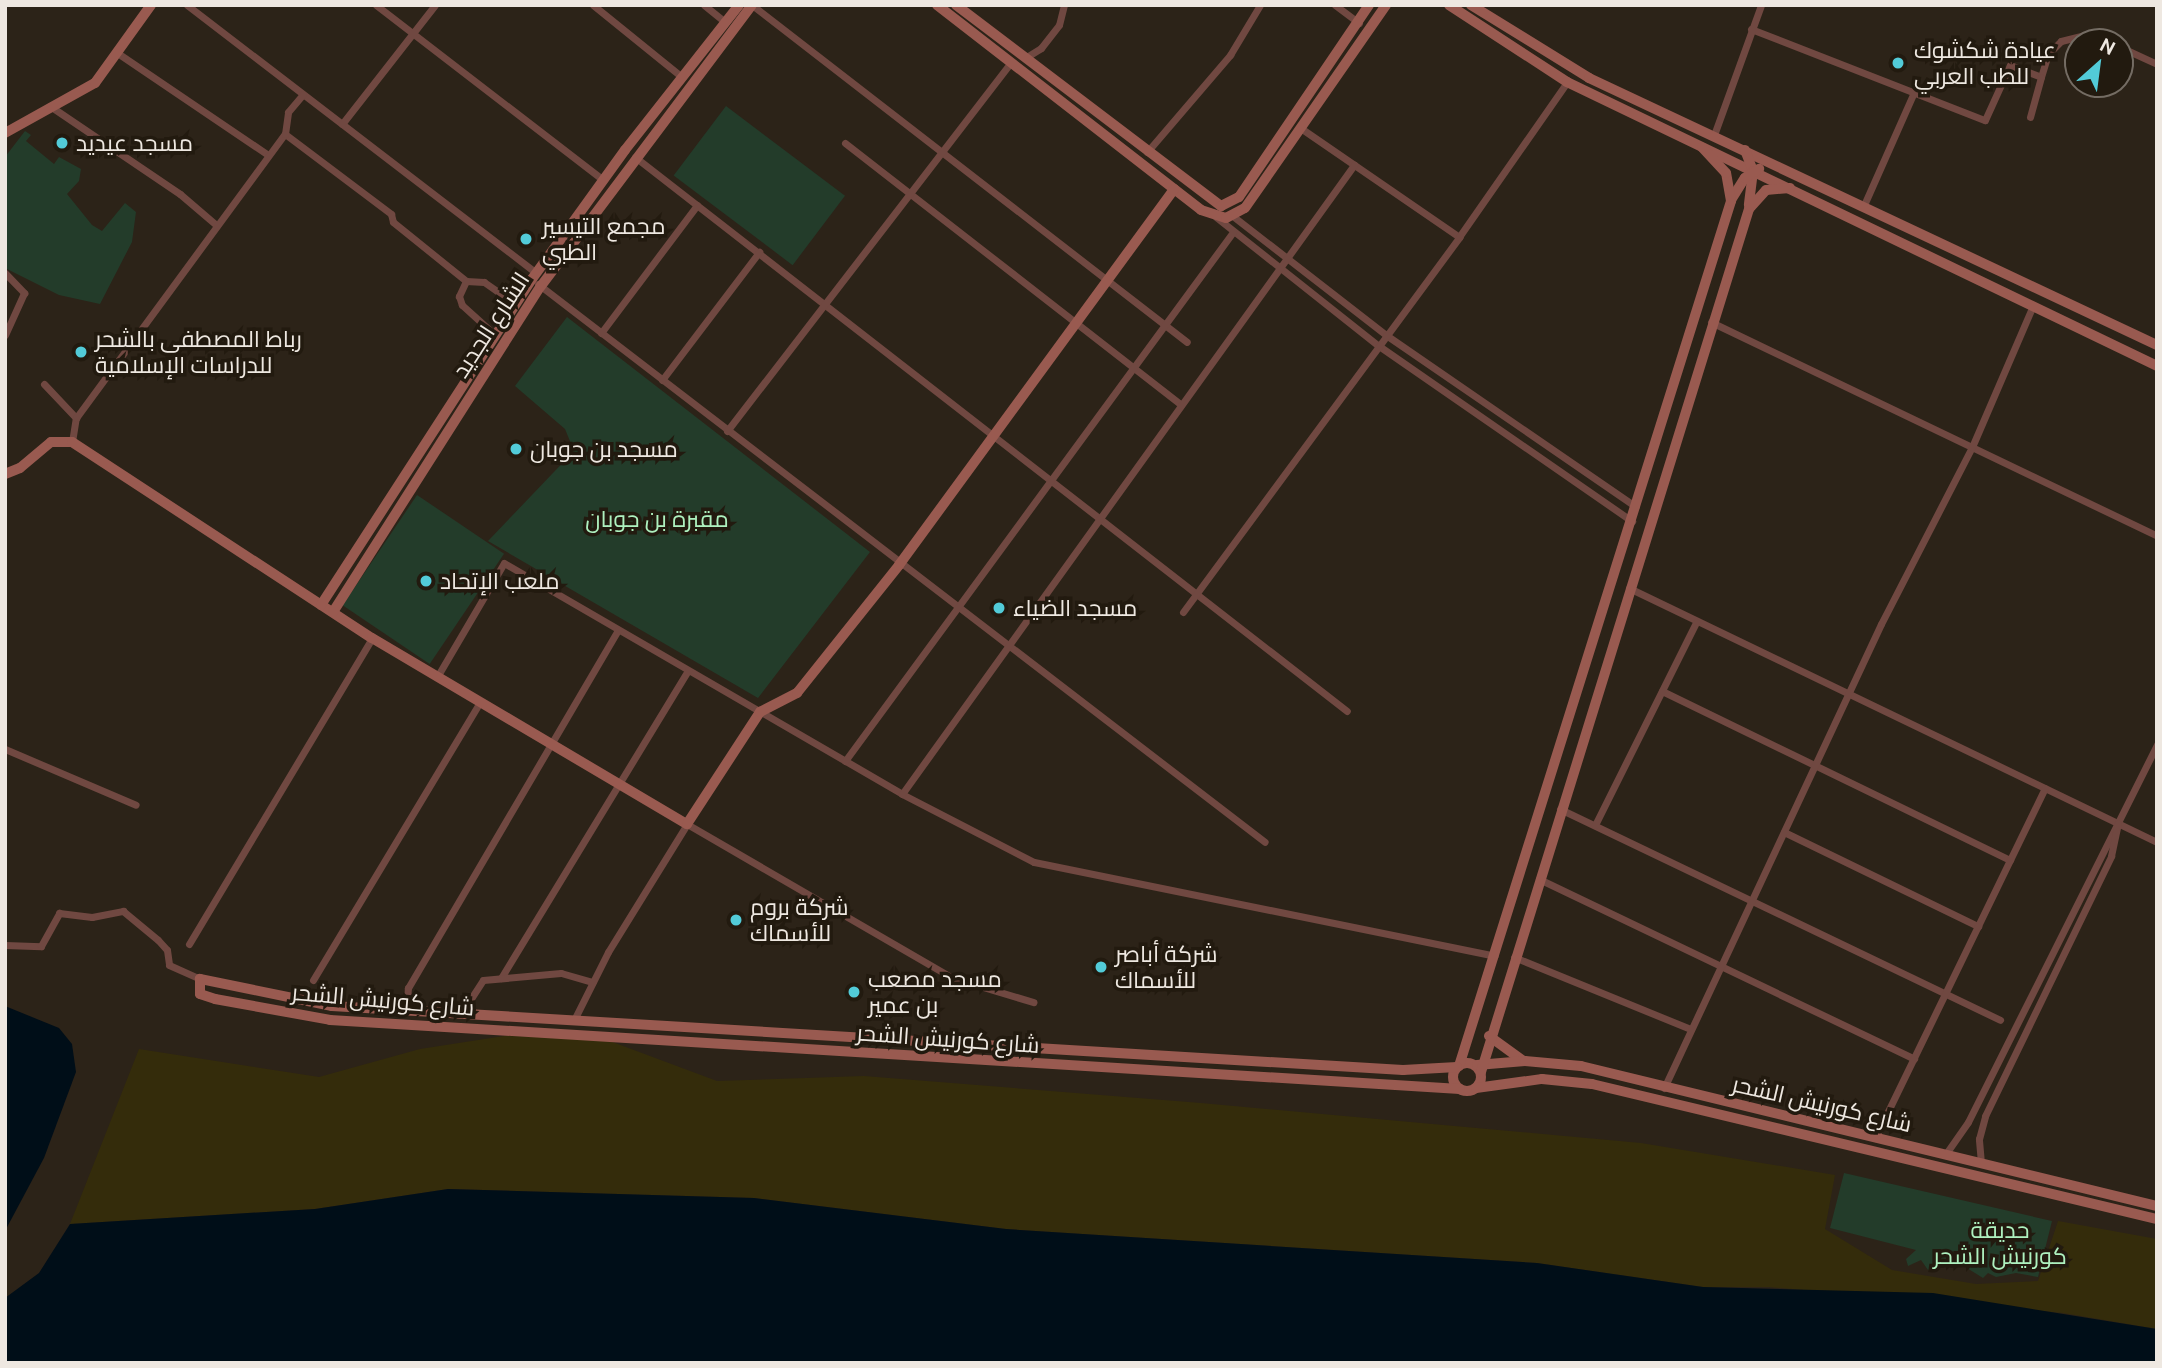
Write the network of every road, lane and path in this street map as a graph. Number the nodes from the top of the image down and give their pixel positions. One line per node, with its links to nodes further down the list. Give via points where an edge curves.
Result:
1 (151, 5): 24 (street)
2 (187, 5): 33 (street)
3 (376, 5): 22 (street)
4 (435, 5): 22 (street)
5 (593, 5): 30 (street)
6 (704, 5): 19 (street)
7 (739, 5): 19 (street, الشارع الجديد)
8 (752, 5): 44 (street); 47 (street, الشارع الجديد)
9 (937, 5): 27 (street)
10 (956, 5): 26 (street)
11 (1063, 5): 26 (street, via 1059,25 1041,48)
12 (1260, 5): 45 (street, via 1230,55)
13 (1335, 5): 20 (street)
14 (1369, 5): 20 (street)
15 (1386, 5): 37 (street)
16 (1471, 5): 40 (street, via 1567,66)
17 (1761, 5): 21 (street)
18 (1451, 6): 31 (street)
19 (725, 22): 30 (street, الشارع الجديد)
20 (1359, 23): 45 (street, via 1231,204 1211,201)
21 (1751, 29): 32 (street); 40 (street)
22 (415, 31): 36 (street); 51 (street)
23 (2064, 40): 29 (street, via 2048,54)
24 (116, 52): 34 (street, via 82,93); 46 (street)
25 (2134, 53): 28 (street)
26 (1024, 58): 45 (street)
27 (1010, 63): 44 (street); 53 (street)
28 (2157, 64)
29 (2041, 77): 32 (street, via 2010,65 1985,120); 35 (street)
30 (682, 78): 51 (street, الشارع الجديد)
31 (1567, 82): 42 (street); 63 (street)
32 (1914, 92): 57 (street)
33 (303, 94): 36 (street); 39 (street, via 288,112)
34 (50, 106): 38 (street); 61 (street, via 180,194)
35 (2030, 117)
36 (342, 124): 70 (street)
37 (1302, 129): 49 (street); 60 (street)
38 (5, 133)
39 (285, 134): 46 (street); 72 (street, via 391,214 393,222)
40 (1714, 135): 43 (street)
41 (845, 143): 54 (street)
42 (1702, 147): 50 (street); 55 (street, via 1726,173)
43 (1745, 150): 48 (street); 50 (street)
44 (942, 151): 54 (street); 71 (street)
45 (1146, 152)
46 (268, 155): 61 (street)
47 (635, 156): 56 (street); 70 (street, الشارع الجديد)
48 (1775, 164): 50 (street); 57 (street)
49 (1354, 165): 63 (street); 66 (street)
50 (1753, 171): 52 (street); 55 (street); 58 (street)
51 (603, 180): 70 (street, الشارع الجديد)
52 (1790, 188): 58 (street, via 1766,190); 67 (street)
53 (1174, 189): 59 (street); 71 (street)
54 (909, 193): 73 (street); 77 (street)
55 (1731, 201): 86 (street)
56 (697, 205): 65 (street); 79 (street)
57 (1864, 205): 64 (street)
58 (1749, 208): 76 (street)
59 (1215, 216): 60 (street); 62 (street)
60 (1234, 217): 66 (street)
61 (215, 224): 93 (street)
62 (1233, 232): 68 (street); 78 (street)
63 (1459, 237): 82 (street)
64 (1942, 243): 67 (street); 84 (street)
65 (759, 252): 73 (street); 90 (street)
66 (1286, 259): 68 (street); 82 (street)
67 (1934, 260): 75 (street)
68 (1278, 270): 85 (street); 92 (street)
69 (5, 273): 81 (street, via 24,293)
70 (536, 279): 74 (street, الشارع الجديد); 79 (street); 109 (street, الشارع الجديد)
71 (1108, 280): 77 (street); 78 (street)
72 (466, 281): 74 (street, via 478,279); 80 (street, via 459,296 462,305)
73 (825, 303): 94 (street); 95 (street)
74 (514, 304): 80 (street, الشارع الجديد)
75 (2032, 308): 88 (street); 97 (street)
76 (1711, 322): 87 (street); 97 (street)
77 (1076, 323): 89 (street); 95 (street)
78 (1164, 324): 83 (street); 89 (street)
79 (601, 333): 90 (street)
80 (494, 334): 107 (street, الشارع الجديد)
81 (5, 335)
82 (1387, 335): 85 (street); 100 (street)
83 (1187, 342)
84 (2157, 345)
85 (1379, 346): 102 (street); 106 (street)
86 (1685, 349): 87 (street); 100 (street)
87 (1701, 354): 105 (street)
88 (2157, 366)
89 (1132, 367): 92 (street); 99 (street)
90 (662, 380): 94 (street)
91 (44, 384): 93 (street)
92 (1181, 405): 101 (street)
93 (76, 418): 96 (street)
94 (727, 430): 104 (street)
95 (995, 434): 99 (street); 104 (street)
96 (72, 442): 98 (street, via 51,442 20,468); 107 (street)
97 (1972, 447): 103 (street); 118 (street)
98 (5, 474)
99 (1051, 478): 101 (street); 108 (street)
100 (1636, 508): 102 (street)
101 (1101, 517): 106 (street); 114 (street)
102 (1632, 521): 144 (street)
103 (2157, 536)
104 (899, 565): 108 (street); 121 (street, via 797,693)
105 (1628, 588): 111 (street); 131 (street)
106 (1197, 592): 110 (street); 120 (street)
107 (321, 605): 109 (street)
108 (956, 608): 114 (street); 125 (street)
109 (333, 612): 113 (street)
110 (1182, 612)
111 (1696, 622): 117 (street); 118 (street)
112 (618, 629): 115 (street); 116 (street, via 504,564); 122 (street)
113 (372, 638): 116 (street); 142 (street)
114 (1007, 647): 129 (street); 136 (street)
115 (688, 670): 121 (street); 127 (street)
116 (437, 677): 119 (street)
117 (1662, 691): 126 (street); 134 (street)
118 (1849, 695): 126 (street); 128 (street)
119 (480, 702): 122 (street); 149 (street)
120 (1347, 711)
121 (760, 712): 125 (street); 132 (street)
122 (551, 744): 127 (street); 153 (street, via 408,988)
123 (2157, 744): 133 (street)
124 (5, 749): 130 (street)
125 (845, 761): 129 (street)
126 (1815, 766): 135 (street); 138 (street)
127 (619, 784): 132 (street); 147 (street)
128 (2045, 788): 133 (street); 138 (street)
129 (901, 794): 144 (street, via 1034,862)
130 (136, 805)
131 (1560, 809): 134 (street); 139 (street)
132 (687, 824): 150 (street); 152 (street, via 953,978)
133 (2118, 824): 137 (street); 172 (street, via 2104,844 1968,1122); 173 (street, via 2114,850 1982,1124)
134 (1595, 825): 140 (street)
135 (1784, 832): 140 (street); 141 (street)
136 (1265, 842)
137 (2157, 842)
138 (2010, 860): 141 (street)
139 (1539, 878): 145 (street); 146 (street)
140 (1752, 900): 146 (street); 151 (street)
141 (1978, 926): 151 (street)
142 (188, 944)
143 (5, 945): 148 (street, via 41,946 59,913 92,917 123,911 159,940 167,950 169,965)
144 (1496, 956): 164 (street)
145 (1514, 957): 157 (street); 159 (street)
146 (1720, 965): 157 (street); 162 (street)
147 (501, 978): 150 (street, via 561,973); 154 (street, via 483,980)
148 (200, 979): 153 (street, شارع كورنيش الشحر, via 332,1006); 160 (street, شارع كورنيش الشحر, via 200,993 215,999 330,1020)
149 (313, 980)
150 (593, 982): 155 (street)
151 (1945, 995): 156 (street); 162 (street)
152 (1033, 1002)
153 (407, 1011): 154 (street, شارع كورنيش الشحر)
154 (461, 1014): 155 (street, شارع كورنيش الشحر)
155 (574, 1020): 158 (street, شارع كورنيش الشحر)
156 (2000, 1020)
157 (1690, 1029): 168 (street)
158 (742, 1031): 160 (street); 161 (street, شارع كورنيش الشحر)
159 (1489, 1036): 163 (street); 165 (street)
160 (741, 1048): 166 (street, شارع كورنيش الشحر)
161 (1114, 1053): 164 (street, شارع كورنيش الشحر, via 1403,1070); 166 (street)
162 (1914, 1059): 171 (street)
163 (1525, 1062): 165 (street, شارع كورنيش الشحر); 168 (street, شارع كورنيش الشحر, via 1568,1064)
164 (1458, 1067): 165 (street, شارع كورنيش الشحر); 169 (street, via 1453,1079)
165 (1479, 1067): 167 (street)
166 (1115, 1070): 169 (street, شارع كورنيش الشحر)
167 (1476, 1088): 169 (street, شارع كورنيش الشحر); 170 (street, شارع كورنيش الشحر, via 1524,1080 1575,1081)
168 (1664, 1088): 170 (street, شارع كورنيش الشحر)
169 (1460, 1089)
170 (1769, 1121): 171 (street, شارع كورنيش الشحر); 176 (street, شارع كورنيش الشحر)
171 (1875, 1138): 172 (street, شارع كورنيش الشحر)
172 (1945, 1155): 173 (street, شارع كورنيش الشحر)
173 (1981, 1163): 174 (street, شارع كورنيش الشحر)
174 (2132, 1200): 175 (street, شارع كورنيش الشحر); 176 (street)
175 (2157, 1206)
176 (2129, 1213): 177 (street, شارع كورنيش الشحر)
177 (2157, 1219)

